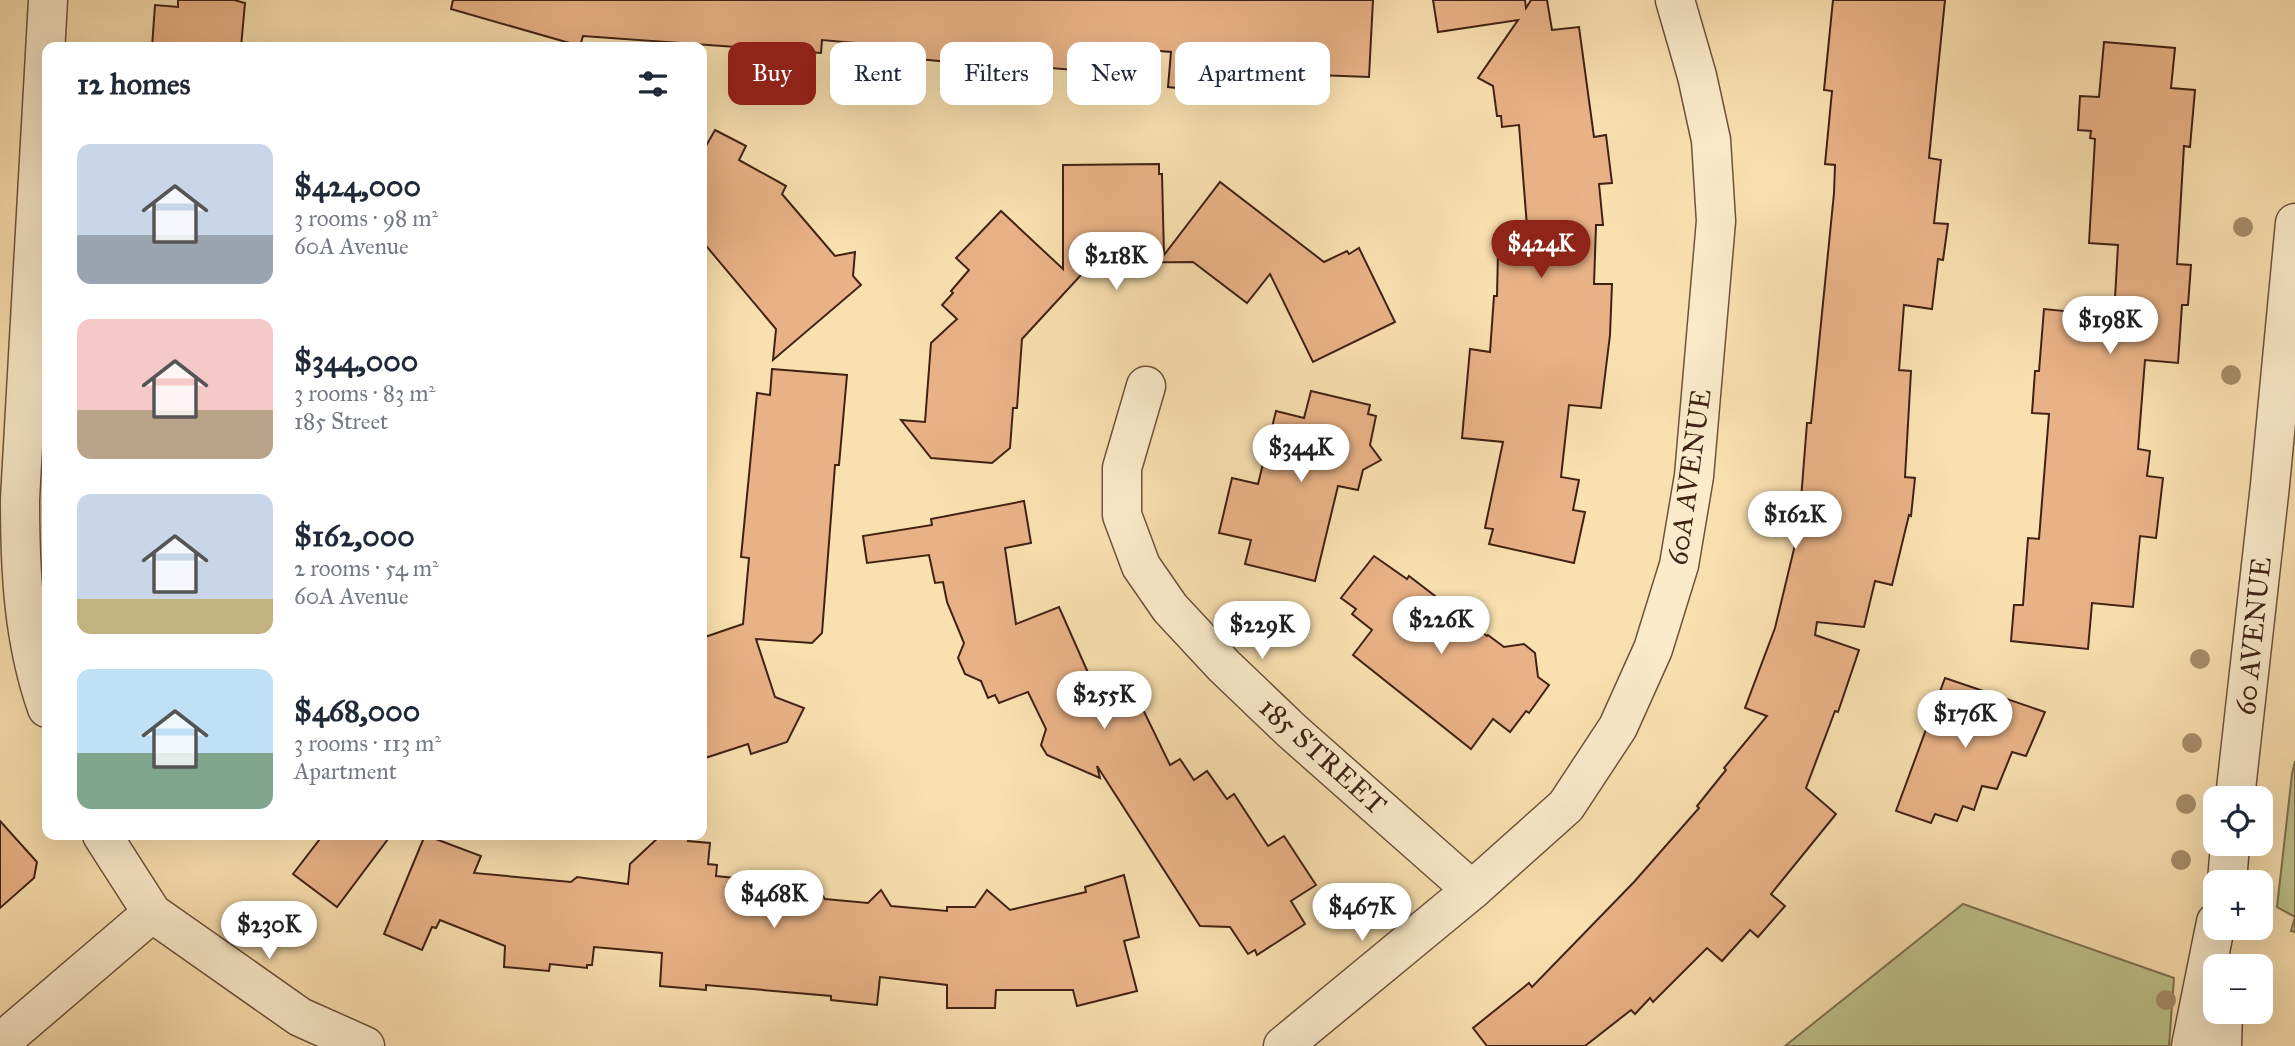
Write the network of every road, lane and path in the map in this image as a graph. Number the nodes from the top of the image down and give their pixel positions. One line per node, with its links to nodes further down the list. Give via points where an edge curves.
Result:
1 (48, 0): 3 (street)
2 (1675, 0): 11 (street, 60A AVENUE, via 1711,140 1716,220 1694,476 1679,565 1653,649 1618,727 1566,806)
3 (47, 42)
4 (42, 198): 6 (street)
5 (2295, 223): 9 (street, 60 AVENUE)
6 (38, 330): 8 (street, via 20,499 20,568 26,628)
7 (1146, 386): 11 (street, 185 STREET, via 1122,468 1122,515 1141,566 1170,608 1224,666)
8 (42, 689)
9 (2236, 786)
10 (106, 840): 12 (street)
11 (1472, 890): 17 (street, 60A AVENUE)
12 (152, 913): 15 (street); 16 (street, via 300,1017)
13 (2212, 940): 18 (street)
14 (2223, 1024): 19 (street)
15 (0, 1043)
16 (365, 1046)
17 (1283, 1046)
18 (2191, 1046)
19 (2222, 1046)

